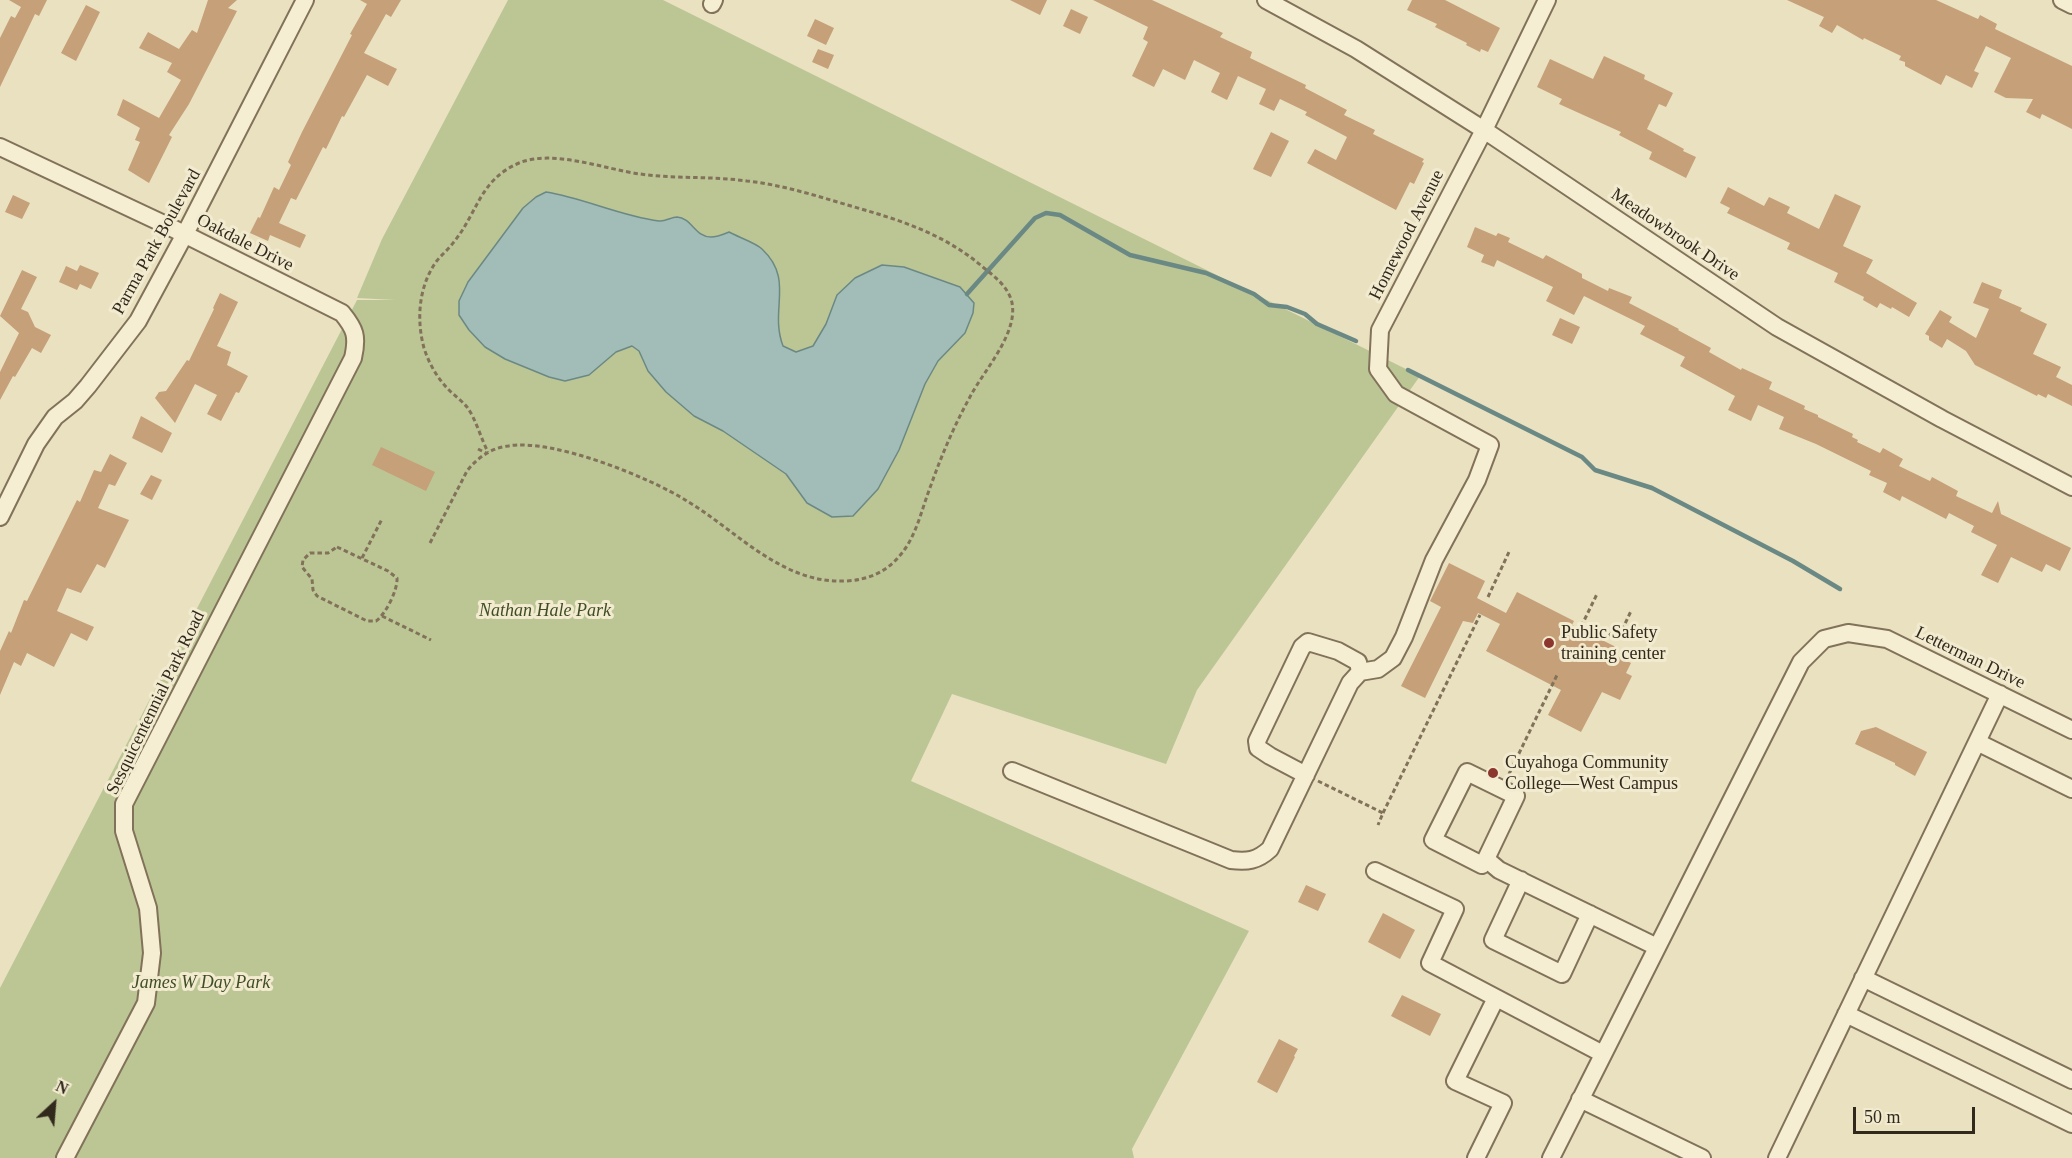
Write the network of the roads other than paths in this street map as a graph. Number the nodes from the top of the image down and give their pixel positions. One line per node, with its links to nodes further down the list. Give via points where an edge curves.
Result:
1 (305, 0): 8 (street, Parma Park Boulevard)
2 (1266, 0): 6 (street, Meadowbrook Drive, via 1356,49)
3 (1547, 0): 6 (street, Homewood Avenue)
4 (2062, 0): 5 (street)
5 (2072, 5)
6 (1484, 130): 10 (street, Meadowbrook Drive, via 1777,327); 12 (street, Homewood Avenue, via 1380,330 1378,369 1396,394 1490,445 1477,480 1434,560 1393,658 1378,669)
7 (0, 147): 8 (street, Oakdale Drive)
8 (185, 234): 9 (street, Oakdale Drive, via 342,313 356,334); 11 (street, Parma Park Boulevard, via 138,321 88,386 55,417 36,444)
9 (356, 345): 31 (street, Sesquicentennial Park Road, via 353,358 124,804 124,831 148,908 152,953 146,1003)
10 (2072, 487)
11 (0, 517)
12 (1360, 672): 17 (street, via 1350,683); 17 (street, via 1358,662 1338,651 1308,642 1302,647 1257,741 1258,748)
13 (2000, 694): 14 (street, Letterman Drive); 15 (street); 23 (street, Letterman Drive, via 1887,639 1848,633 1824,639 1798,668)
14 (2072, 730)
15 (1977, 742): 18 (street); 24 (street)
16 (1012, 771): 17 (street, via 1231,860 1247,862 1270,849)
17 (1306, 775)
18 (2072, 789)
19 (1486, 859): 19 (street, via 1516,796 1467,772 1433,840 1482,865); 21 (street)
20 (1375, 871): 25 (street, via 1455,909 1430,963)
21 (1521, 880): 22 (street); 22 (street, via 1493,940 1562,974)
22 (1590, 914): 23 (street)
23 (1657, 947): 27 (street)
24 (1863, 978): 26 (street); 28 (street)
25 (1496, 998): 27 (street); 32 (street, via 1455,1081 1503,1103)
26 (1846, 1014): 30 (street); 35 (street)
27 (1603, 1053): 29 (street)
28 (2072, 1080)
29 (1580, 1099): 33 (street); 34 (street)
30 (2072, 1124)
31 (65, 1158)
32 (1476, 1158)
33 (1551, 1158)
34 (1702, 1158)
35 (1777, 1158)

